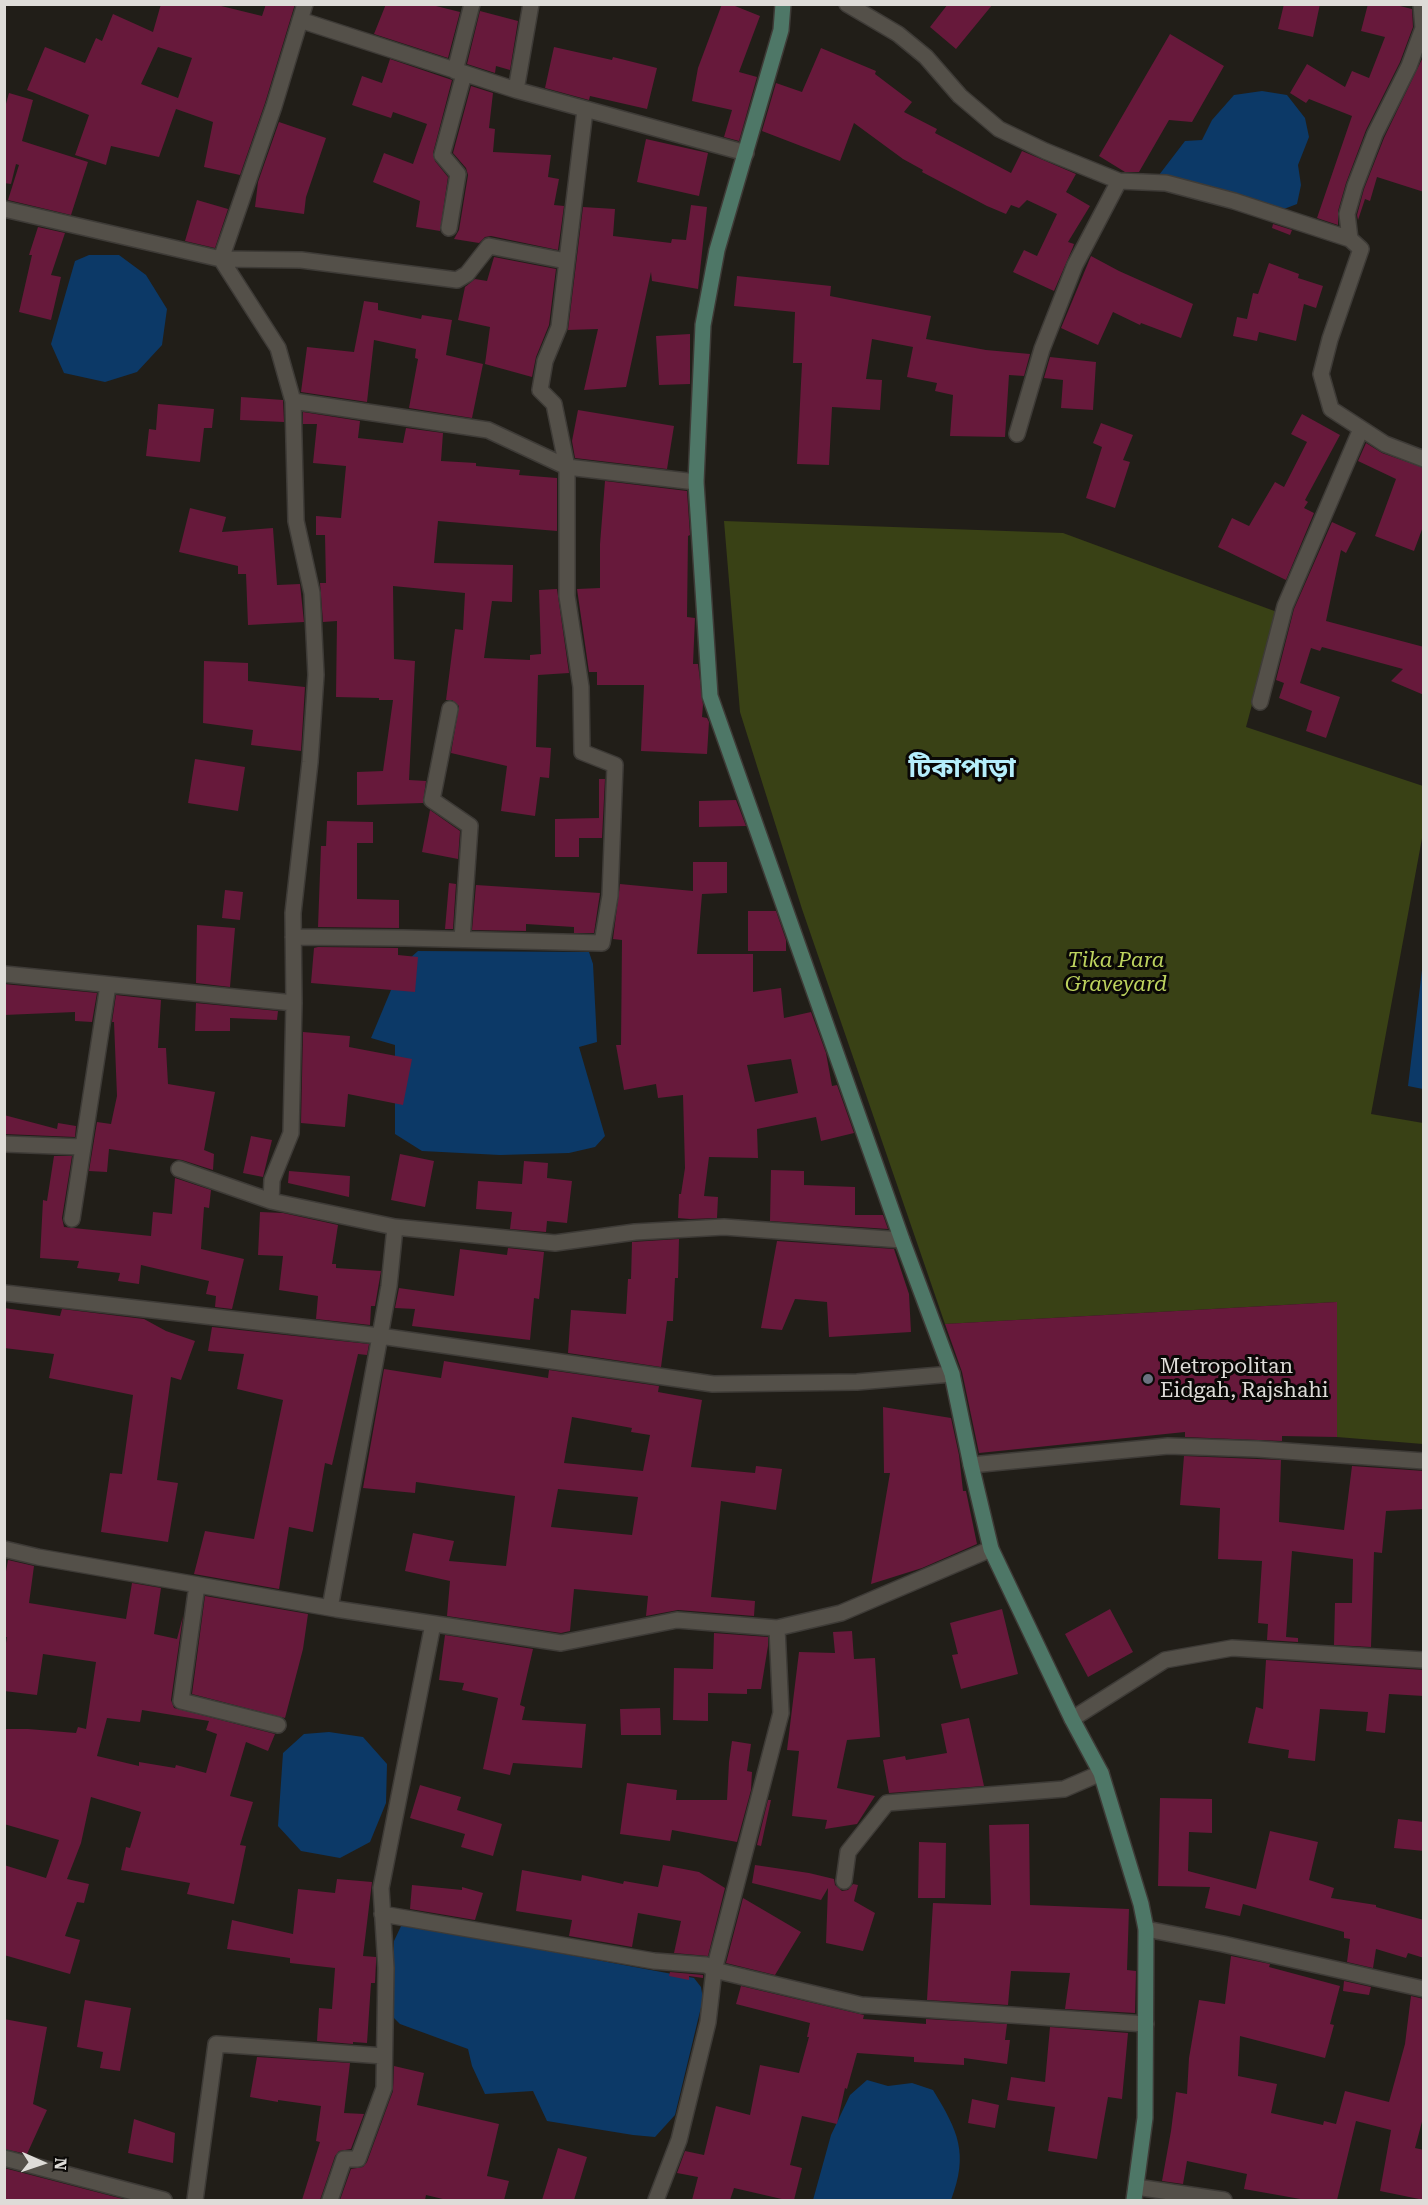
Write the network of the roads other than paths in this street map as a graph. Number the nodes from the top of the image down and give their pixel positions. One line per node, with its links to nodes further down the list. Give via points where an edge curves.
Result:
1 (305, 4): 7 (street)
2 (472, 4): 8 (street)
3 (531, 4): 9 (street)
4 (783, 4): 11 (main road, via 781,30)
5 (846, 4): 12 (street, via 898,34 999,129)
6 (1421, 4): 15 (street, via 1423,28 1354,186 1347,214)
7 (300, 20): 8 (street); 16 (street)
8 (460, 72): 9 (street); 14 (street, via 442,155 458,174)
9 (516, 90): 10 (street)
10 (585, 110): 11 (street); 17 (street)
11 (746, 153): 23 (main road, via 717,250 703,325)
12 (1119, 180): 15 (street, via 1166,183); 20 (street, via 1075,265 1042,349)
13 (4, 209): 16 (street)
14 (449, 228)
15 (1350, 238): 19 (street, via 1361,249 1321,374 1331,409)
16 (221, 259): 17 (street, via 301,260 458,280 489,246); 18 (street, via 278,348)
17 (566, 261): 22 (street, via 559,327 545,361 540,390 554,404)
18 (293, 401): 22 (street, via 488,429); 26 (street, via 296,521 312,593 316,675)
19 (1361, 429): 21 (street, via 1385,444); 24 (street, via 1285,606)
20 (1017, 434)
21 (1424, 459)
22 (567, 466): 23 (street); 27 (street, via 567,596 581,687 582,752 615,765 610,896 602,943)
23 (696, 482): 37 (main road, via 710,696)
24 (1260, 702)
25 (450, 709): 27 (street, via 432,800 470,826)
26 (292, 938): 27 (street); 30 (street)
27 (462, 939)
28 (4, 974): 29 (street)
29 (108, 985): 30 (street); 32 (street)
30 (294, 1003): 34 (street, via 291,1133 272,1180)
31 (4, 1144): 32 (street)
32 (82, 1147): 35 (street)
33 (179, 1169): 34 (street)
34 (271, 1201): 36 (street)
35 (72, 1219)
36 (395, 1227): 37 (street, via 555,1243 635,1232 724,1227); 39 (street)
37 (902, 1240): 40 (main road)
38 (4, 1293): 39 (street)
39 (380, 1336): 40 (street, via 713,1384 857,1382); 46 (street)
40 (952, 1374): 42 (main road)
41 (1424, 1461): 42 (street, via 1167,1446)
42 (970, 1465): 44 (main road)
43 (4, 1549): 45 (street)
44 (991, 1549): 48 (street, via 841,1613); 50 (main road)
45 (197, 1585): 46 (street); 51 (street, via 181,1701)
46 (330, 1608): 47 (street)
47 (433, 1624): 48 (street, via 561,1643 677,1620); 54 (street, via 381,1888)
48 (777, 1628): 56 (street, via 781,1713)
49 (1424, 1660): 50 (street, via 1232,1648 1165,1660)
50 (1072, 1719): 52 (main road)
51 (278, 1725)
52 (1101, 1773): 53 (street, via 1064,1789 887,1803 848,1852); 55 (main road)
53 (844, 1881)
54 (382, 1914): 56 (street, via 654,1961 706,1965); 59 (street, via 386,1968)
55 (1146, 1929): 57 (street); 58 (main road)
56 (714, 1970): 58 (street, via 861,2005); 65 (street, via 708,2022 679,2140)
57 (1424, 1989)
58 (1146, 2024): 61 (main road, via 1145,2118)
59 (384, 2056): 63 (street, via 216,2044); 64 (street, via 384,2088 358,2159 344,2159)
60 (4, 2158): 62 (street)
61 (1135, 2194): 66 (street)
62 (164, 2200)
63 (195, 2200)
64 (330, 2200)
65 (656, 2200)
66 (1224, 2200)

